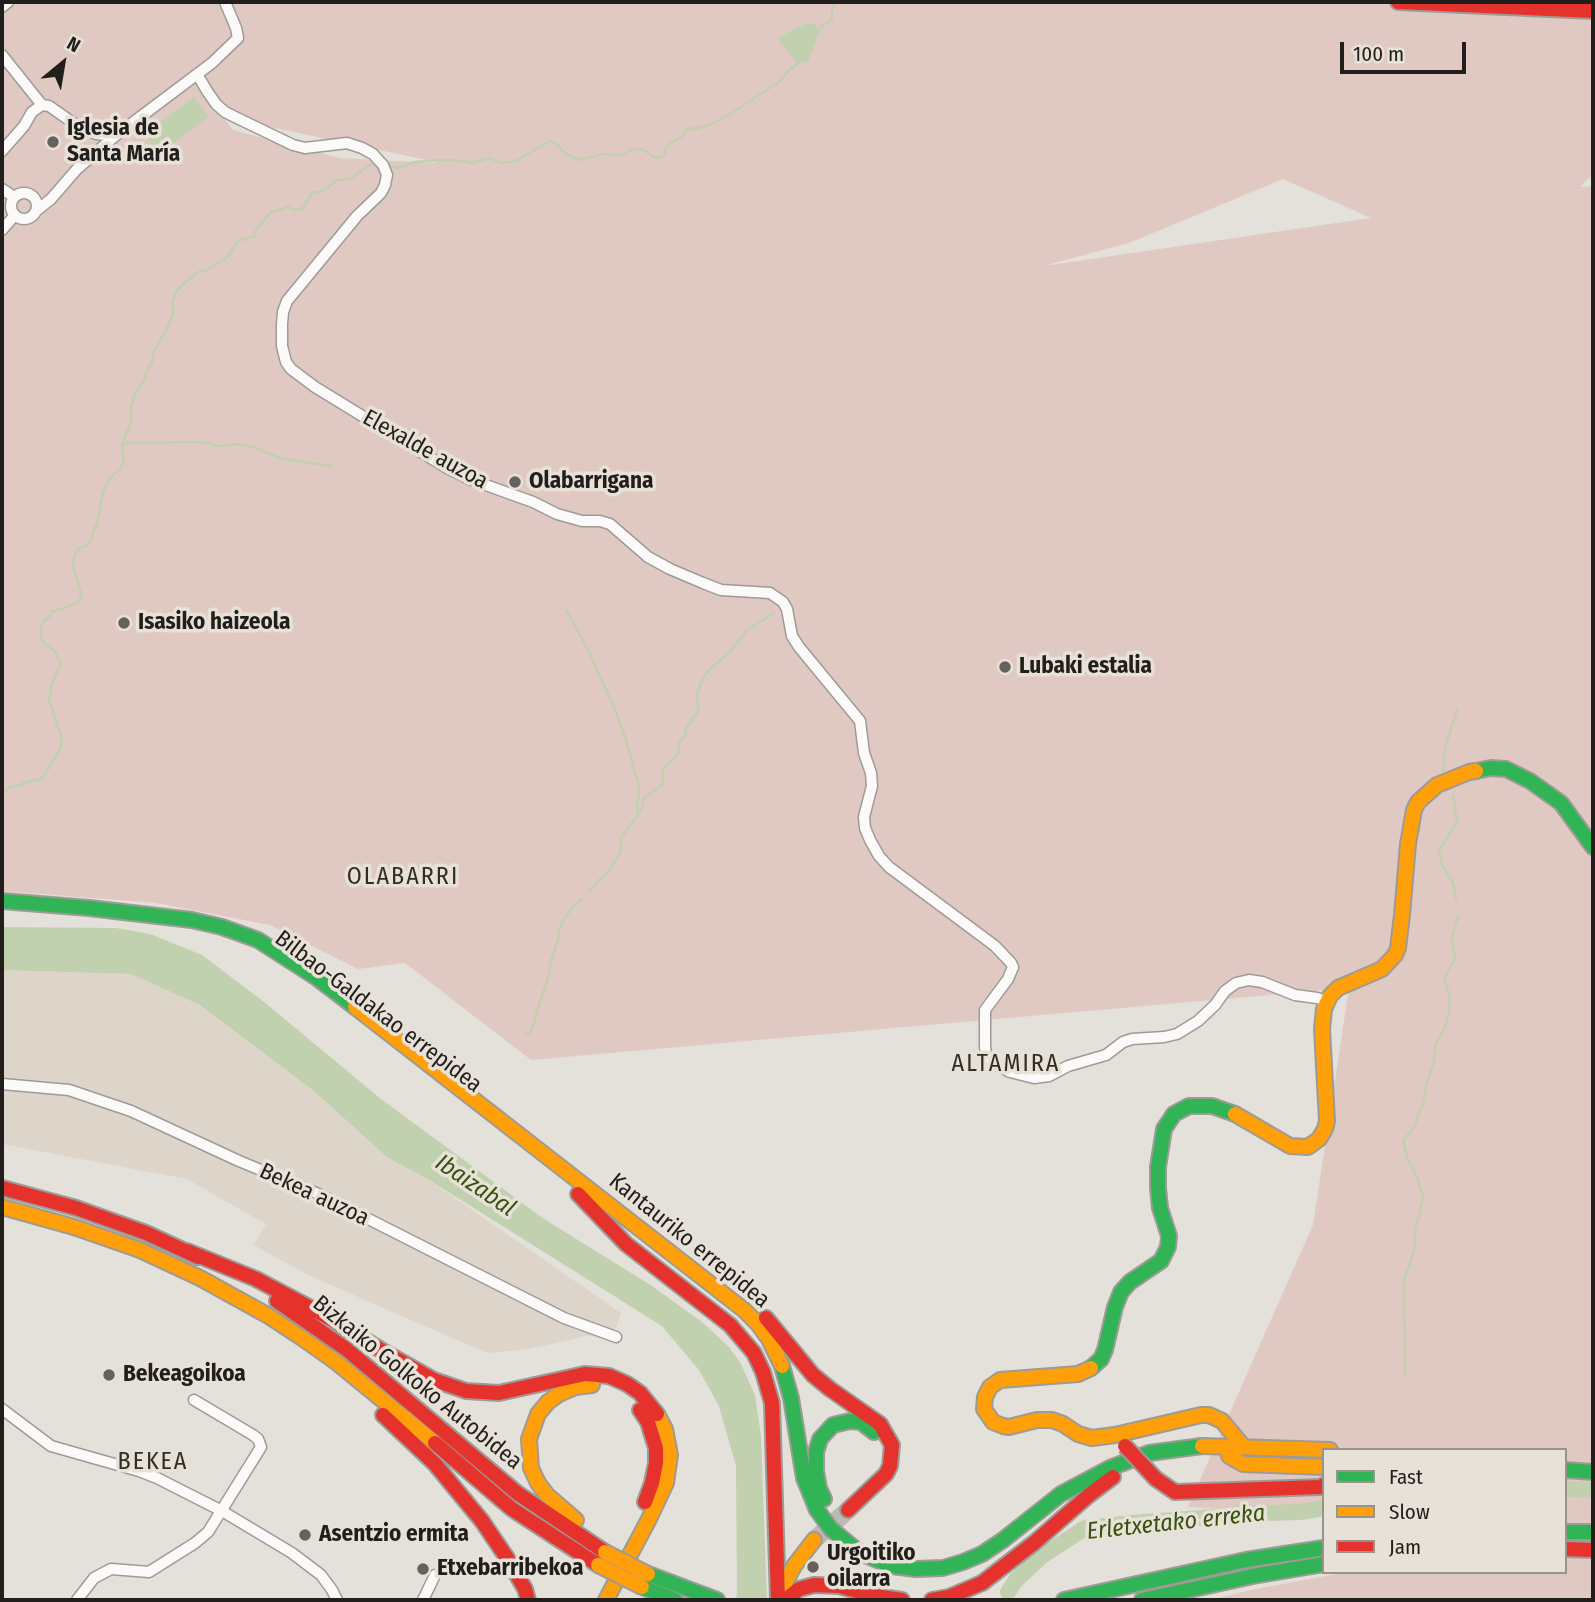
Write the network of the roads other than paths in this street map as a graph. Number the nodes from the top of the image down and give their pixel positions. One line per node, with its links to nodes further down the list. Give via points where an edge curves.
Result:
1 (8, 2): 4 (street)
2 (225, 2): 7 (street, via 238,38)
3 (1398, 2): 5 (main road)
4 (2, 7)
5 (1593, 11)
6 (2, 55): 8 (street)
7 (197, 74): 9 (street); 18 (street, Elexalde auzoa, via 216,104 233,117 305,148 347,143 362,148 373,154 387,175 381,193 288,301 283,312 282,346 291,369 469,479 557,514 610,524 648,557 703,583 721,590 770,593 783,602 799,648 860,721 872,786 865,828 879,856 995,946 1013,967 985,1010 990,1061 1006,1071 1034,1078 1049,1076 1106,1055 1123,1042 1177,1034 1198,1021 1225,991 1249,980)
8 (42, 104): 9 (street, via 79,127); 10 (street)
9 (114, 136): 13 (street)
10 (2, 151)
11 (2, 189): 12 (street)
12 (10, 206): 13 (street, via 18,218 27,219); 13 (street, via 21,192 29,193 37,202); 14 (street)
13 (36, 211)
14 (2, 230)
15 (1593, 847): 18 (main road, via 1562,805 1511,771 1476,771 1437,785 1414,810 1395,955 1382,969 1338,988)
16 (2, 901): 24 (main road, Kantauriko errepidea, via 192,920 270,946)
17 (2, 912): 20 (main road, Bilbao-Galdakao errepidea, via 205,933 250,947 319,992)
18 (1327, 1002): 31 (main road, via 1322,1029 1327,1121 1320,1139 1308,1147 1290,1146 1234,1113 1207,1105 1189,1106 1174,1114 1164,1129 1158,1167 1160,1208 1170,1236 1168,1250 1161,1261 1121,1292 1101,1359 1077,1374 1000,1380 985,1397 984,1409 1000,1426 1052,1420 1086,1437)
19 (2, 1084): 27 (street, Bekea auzoa, via 69,1090 131,1111 321,1195 564,1318)
20 (543, 1167): 22 (main road, Kantauriko errepidea)
21 (2, 1188): 25 (main road, Bizkaiko Golkoko Autobidea, via 75,1208)
22 (578, 1194): 41 (main road, Kantauriko errepidea, via 736,1317 760,1343 783,1400 794,1483 807,1515 821,1536 874,1572 917,1581 964,1574); 53 (main road, via 626,1244 730,1325 754,1353 772,1403)
23 (2, 1207): 26 (main road, Bizkaiko Golkoko Autobidea, via 140,1250)
24 (663, 1246): 42 (main road, via 742,1296 813,1375 880,1424 892,1445 892,1456); 54 (main road, Kantauriko errepidea, via 744,1310 769,1339 791,1398 804,1478 831,1529 860,1553)
25 (187, 1251): 51 (main road, Bizkaiko Golkoko Autobidea, via 276,1300 346,1349 517,1493); 63 (main road, via 256,1279 434,1380 466,1391 499,1393 585,1374 609,1376 640,1393 664,1429 670,1455 666,1483)
26 (267, 1315): 51 (main road, Bizkaiko Golkoko Autobidea, via 346,1371 512,1509); 61 (main road, via 287,1339 367,1400 435,1464 488,1530)
27 (616, 1337)
28 (194, 1400): 45 (street, via 253,1435 261,1447)
29 (2, 1409): 45 (street, via 51,1446 139,1471)
30 (1226, 1426): 31 (main road, via 1217,1417 1201,1415); 32 (main road); 34 (main road)
31 (1120, 1440): 43 (main road, bridge, via 1156,1479 1175,1492)
32 (1243, 1446): 33 (main road, Kantauriko errepidea); 34 (main road, Kantauriko errepidea)
33 (1322, 1450)
34 (1223, 1451): 35 (main road, Kantauriko errepidea); 38 (main road, via 1244,1464); 41 (main road, Kantauriko errepidea, via 1152,1464); 54 (main road, Kantauriko errepidea, via 1196,1446 1166,1449 1125,1461 1061,1494 982,1553 943,1568)
35 (1322, 1459)
36 (1567, 1459): 37 (main road)
37 (1593, 1461)
38 (1322, 1467)
39 (1567, 1471): 40 (main road)
40 (1593, 1472)
41 (1112, 1477): 68 (main road, via 982,1583)
42 (875, 1485): 44 (main road); 54 (main road, via 885,1463 876,1434 861,1422 850,1421 827,1430 820,1439 816,1461 819,1488 828,1507 851,1536)
43 (1322, 1486)
44 (848, 1510)
45 (222, 1511): 58 (street, via 195,1543 149,1572 111,1569 93,1578); 59 (street, via 321,1575)
46 (1567, 1532): 47 (main road)
47 (1593, 1532)
48 (1322, 1548): 69 (main road)
49 (1567, 1549): 50 (main road)
50 (1593, 1550)
51 (605, 1553): 56 (main road, Bizkaiko Golkoko Autobidea, bridge); 62 (main road, via 538,1483 528,1452 538,1414 548,1402 575,1387 608,1387 634,1402 648,1422 656,1448 652,1483 642,1512)
52 (1322, 1564): 70 (main road)
53 (777, 1568): 65 (main road); 65 (main road, via 814,1540 794,1566)
54 (908, 1569)
55 (435, 1575): 60 (street)
56 (648, 1575): 57 (main road, Bizkaiko Golkoko Autobidea); 64 (main road, Bizkaiko Golkoko Autobidea)
57 (710, 1598)
58 (77, 1600)
59 (337, 1600)
60 (423, 1600)
61 (528, 1600)
62 (596, 1600)
63 (606, 1600)
64 (675, 1600)
65 (780, 1600)
66 (788, 1600): 67 (main road, via 799,1588 814,1585)
67 (902, 1600)
68 (932, 1600)
69 (1064, 1600)
70 (1142, 1600)

